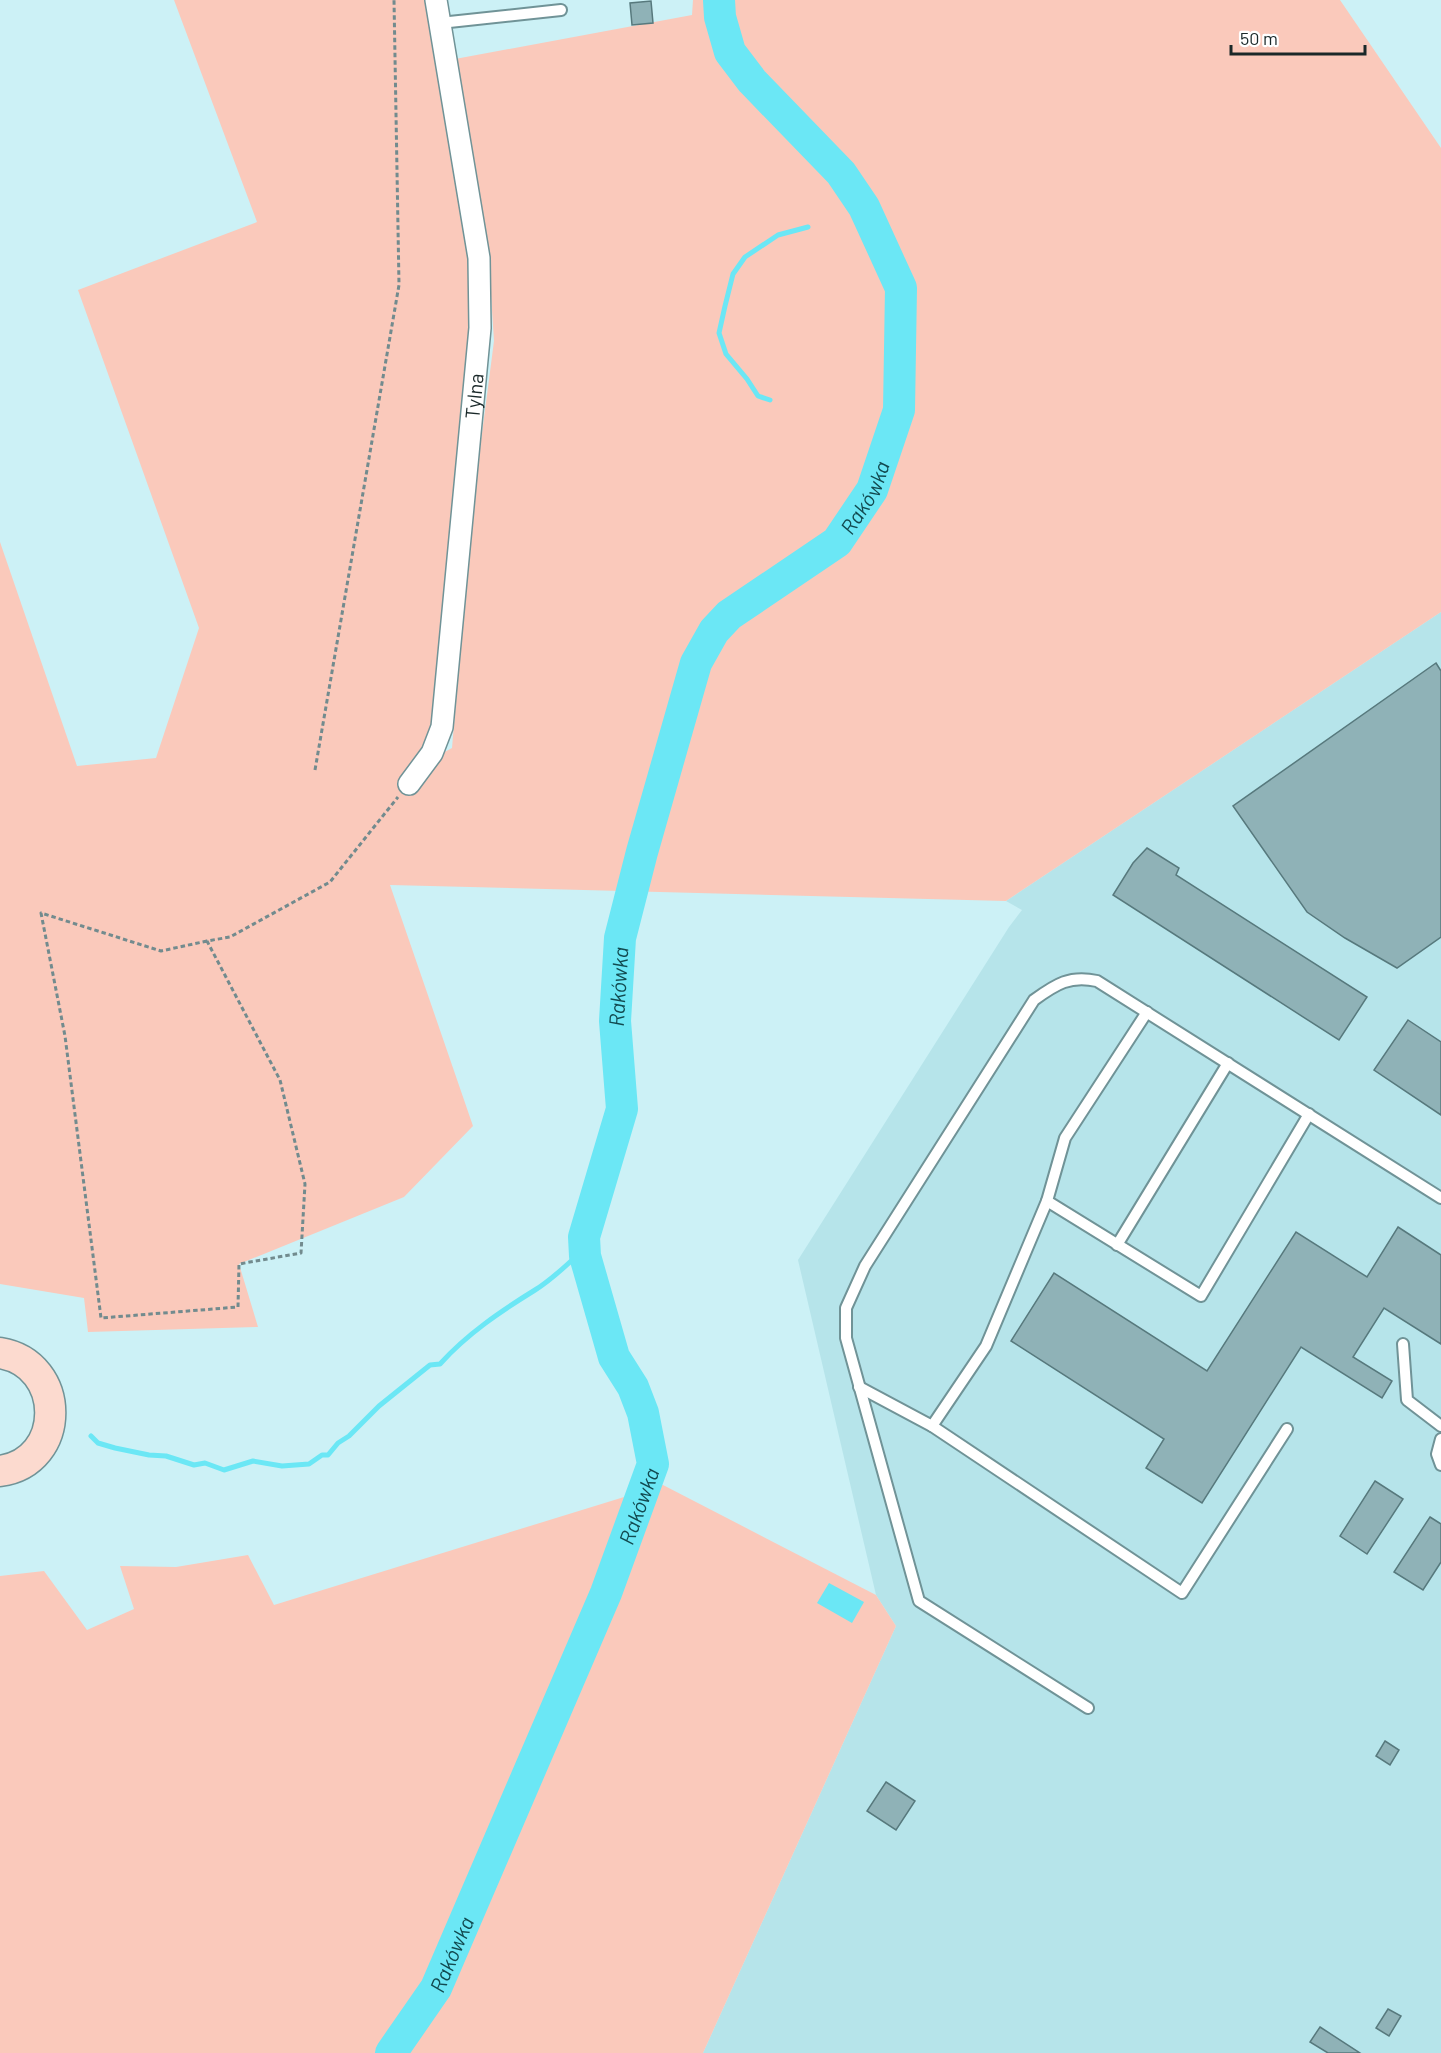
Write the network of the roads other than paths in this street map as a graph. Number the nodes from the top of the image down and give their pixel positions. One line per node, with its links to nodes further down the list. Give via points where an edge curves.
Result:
1 (436, 0): 3 (street, Tylna)
2 (561, 10): 3 (lane)
3 (440, 23): 4 (street, Tylna, via 479,258 480,328 442,727 432,753)
4 (409, 784)
5 (1147, 1012): 6 (lane); 9 (lane, via 1065,1138); 13 (lane, via 1096,981 1081,977 1056,984 1034,1000 865,1266 846,1308 846,1338)
6 (1228, 1063): 7 (lane); 10 (lane)
7 (1309, 1114): 8 (lane); 10 (lane, via 1201,1296)
8 (1441, 1198)
9 (1047, 1201): 10 (lane); 14 (lane, via 986,1346)
10 (1117, 1245)
11 (1403, 1344): 15 (lane, via 1407,1400)
12 (0, 1353): 19 (main road, via 26,1363 39,1376 48,1392 51,1413 40,1446 19,1465)
13 (859, 1387): 14 (lane); 20 (lane, via 919,1601)
14 (932, 1426): 16 (lane, via 1182,1593)
15 (1441, 1426)
16 (1287, 1429)
17 (1441, 1439): 18 (lane, via 1437,1454)
18 (1441, 1466)
19 (0, 1471)
20 (1088, 1708)

